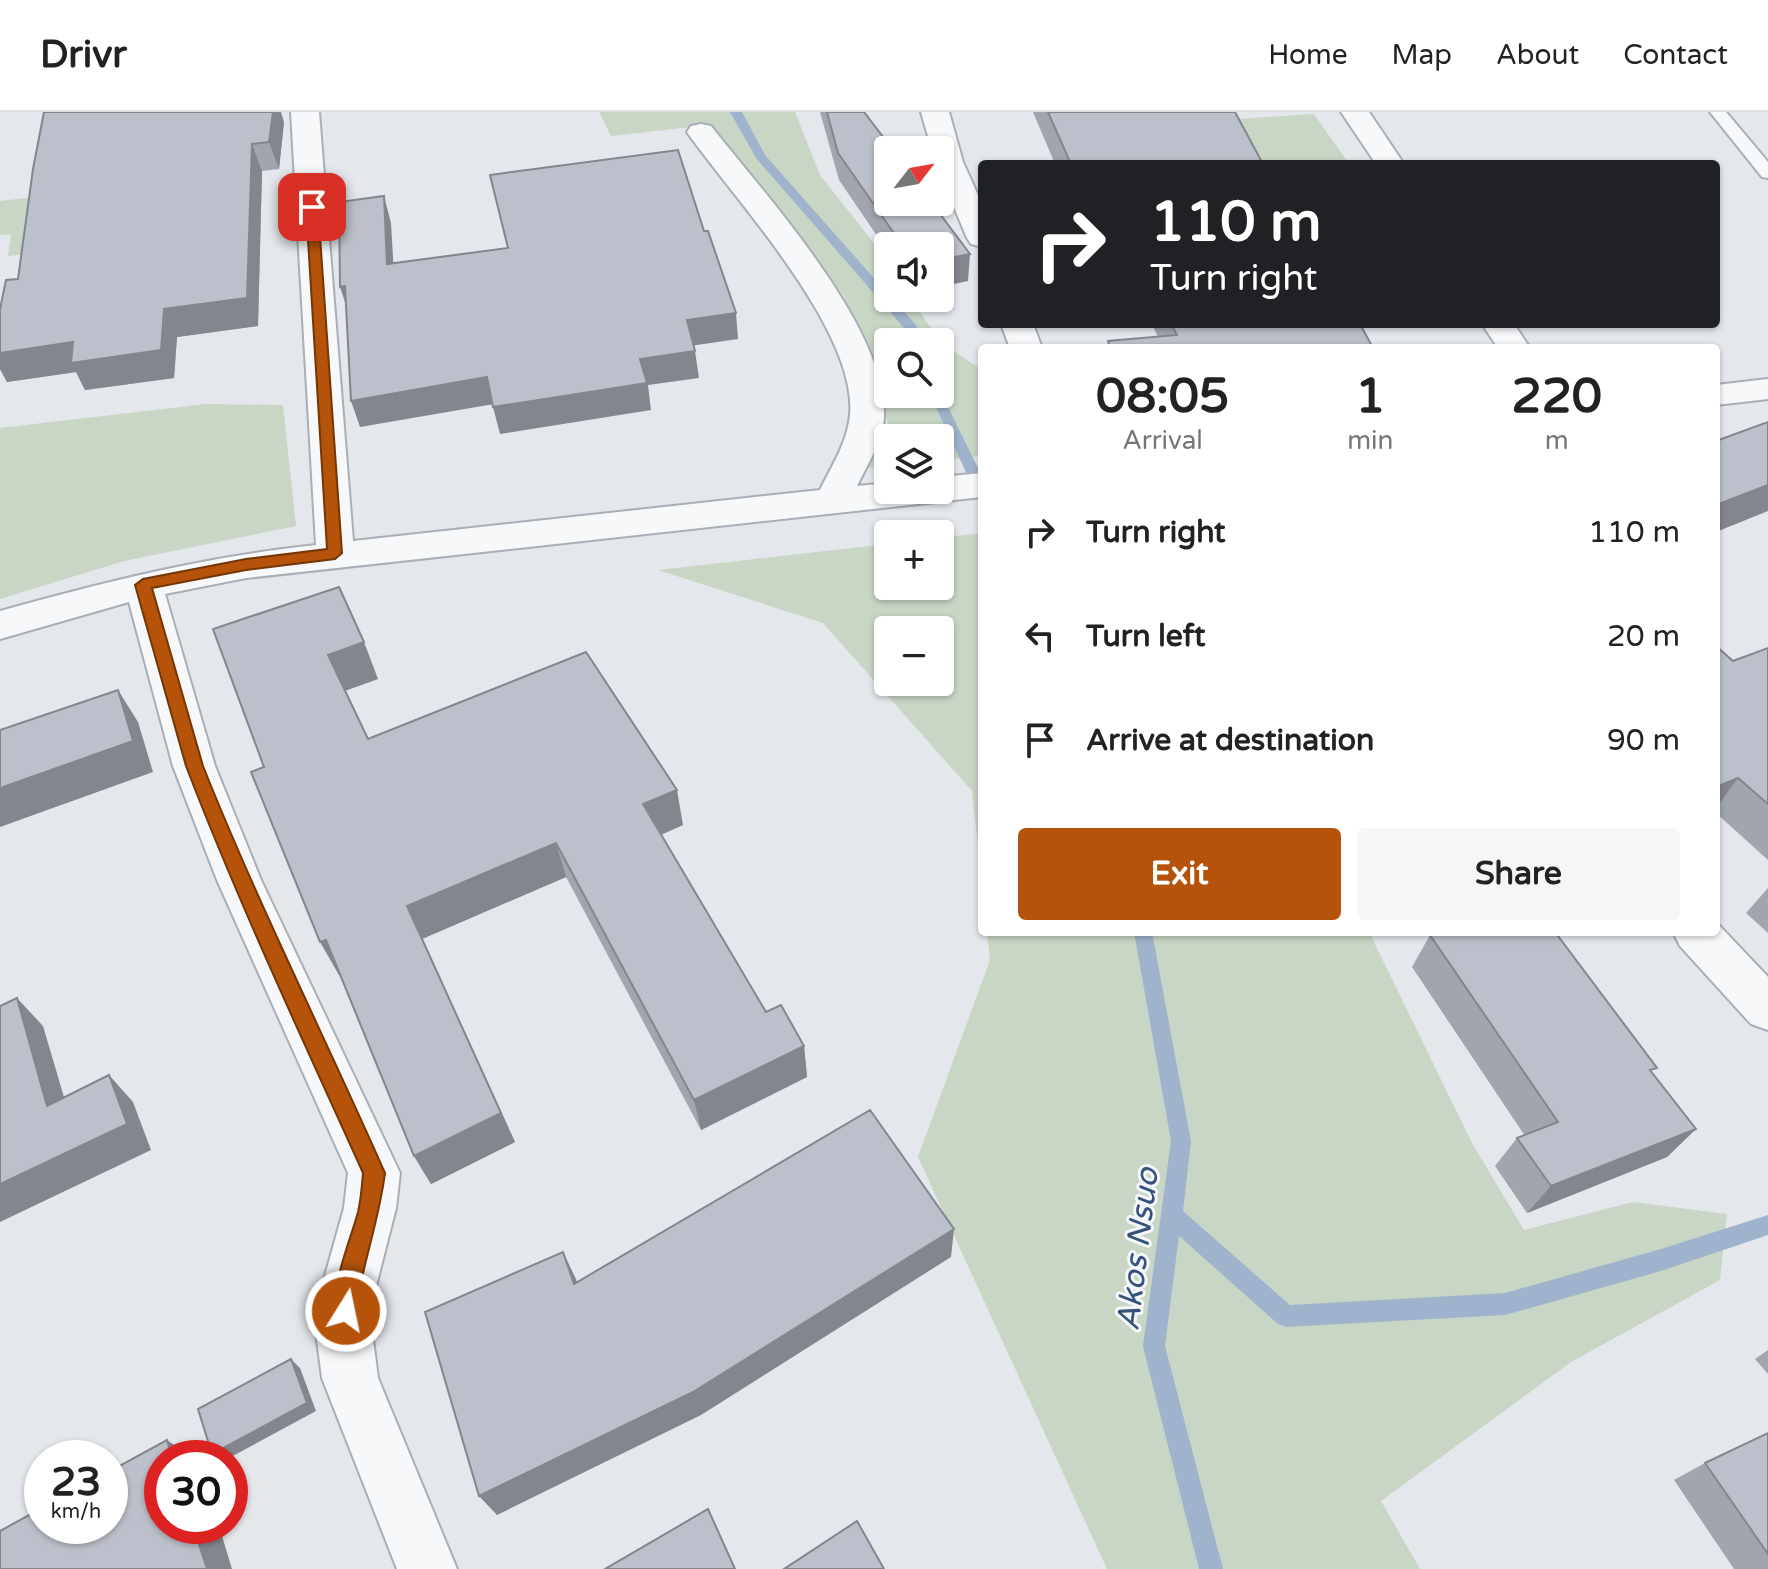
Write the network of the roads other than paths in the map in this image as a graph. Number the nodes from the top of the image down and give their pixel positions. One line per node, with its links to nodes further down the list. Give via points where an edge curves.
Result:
1 (305, 112): 15 (street)
2 (935, 112): 8 (street, via 949,162)
3 (1355, 112): 6 (street)
4 (1718, 112): 7 (lane)
5 (701, 132): 14 (street, via 827,299 863,374 867,419)
6 (1387, 160)
7 (1768, 173)
8 (978, 229)
9 (1768, 389): 10 (street)
10 (1720, 395)
11 (978, 485): 12 (street)
12 (954, 488)
13 (874, 496): 14 (street)
14 (833, 500): 15 (street)
15 (335, 553): 16 (street)
16 (143, 585): 17 (street); 20 (street, via 200,780 239,880 374,1173 348,1290 344,1332 350,1378)
17 (0, 625)
18 (1700, 936): 19 (street)
19 (1768, 1009)
20 (427, 1569)

